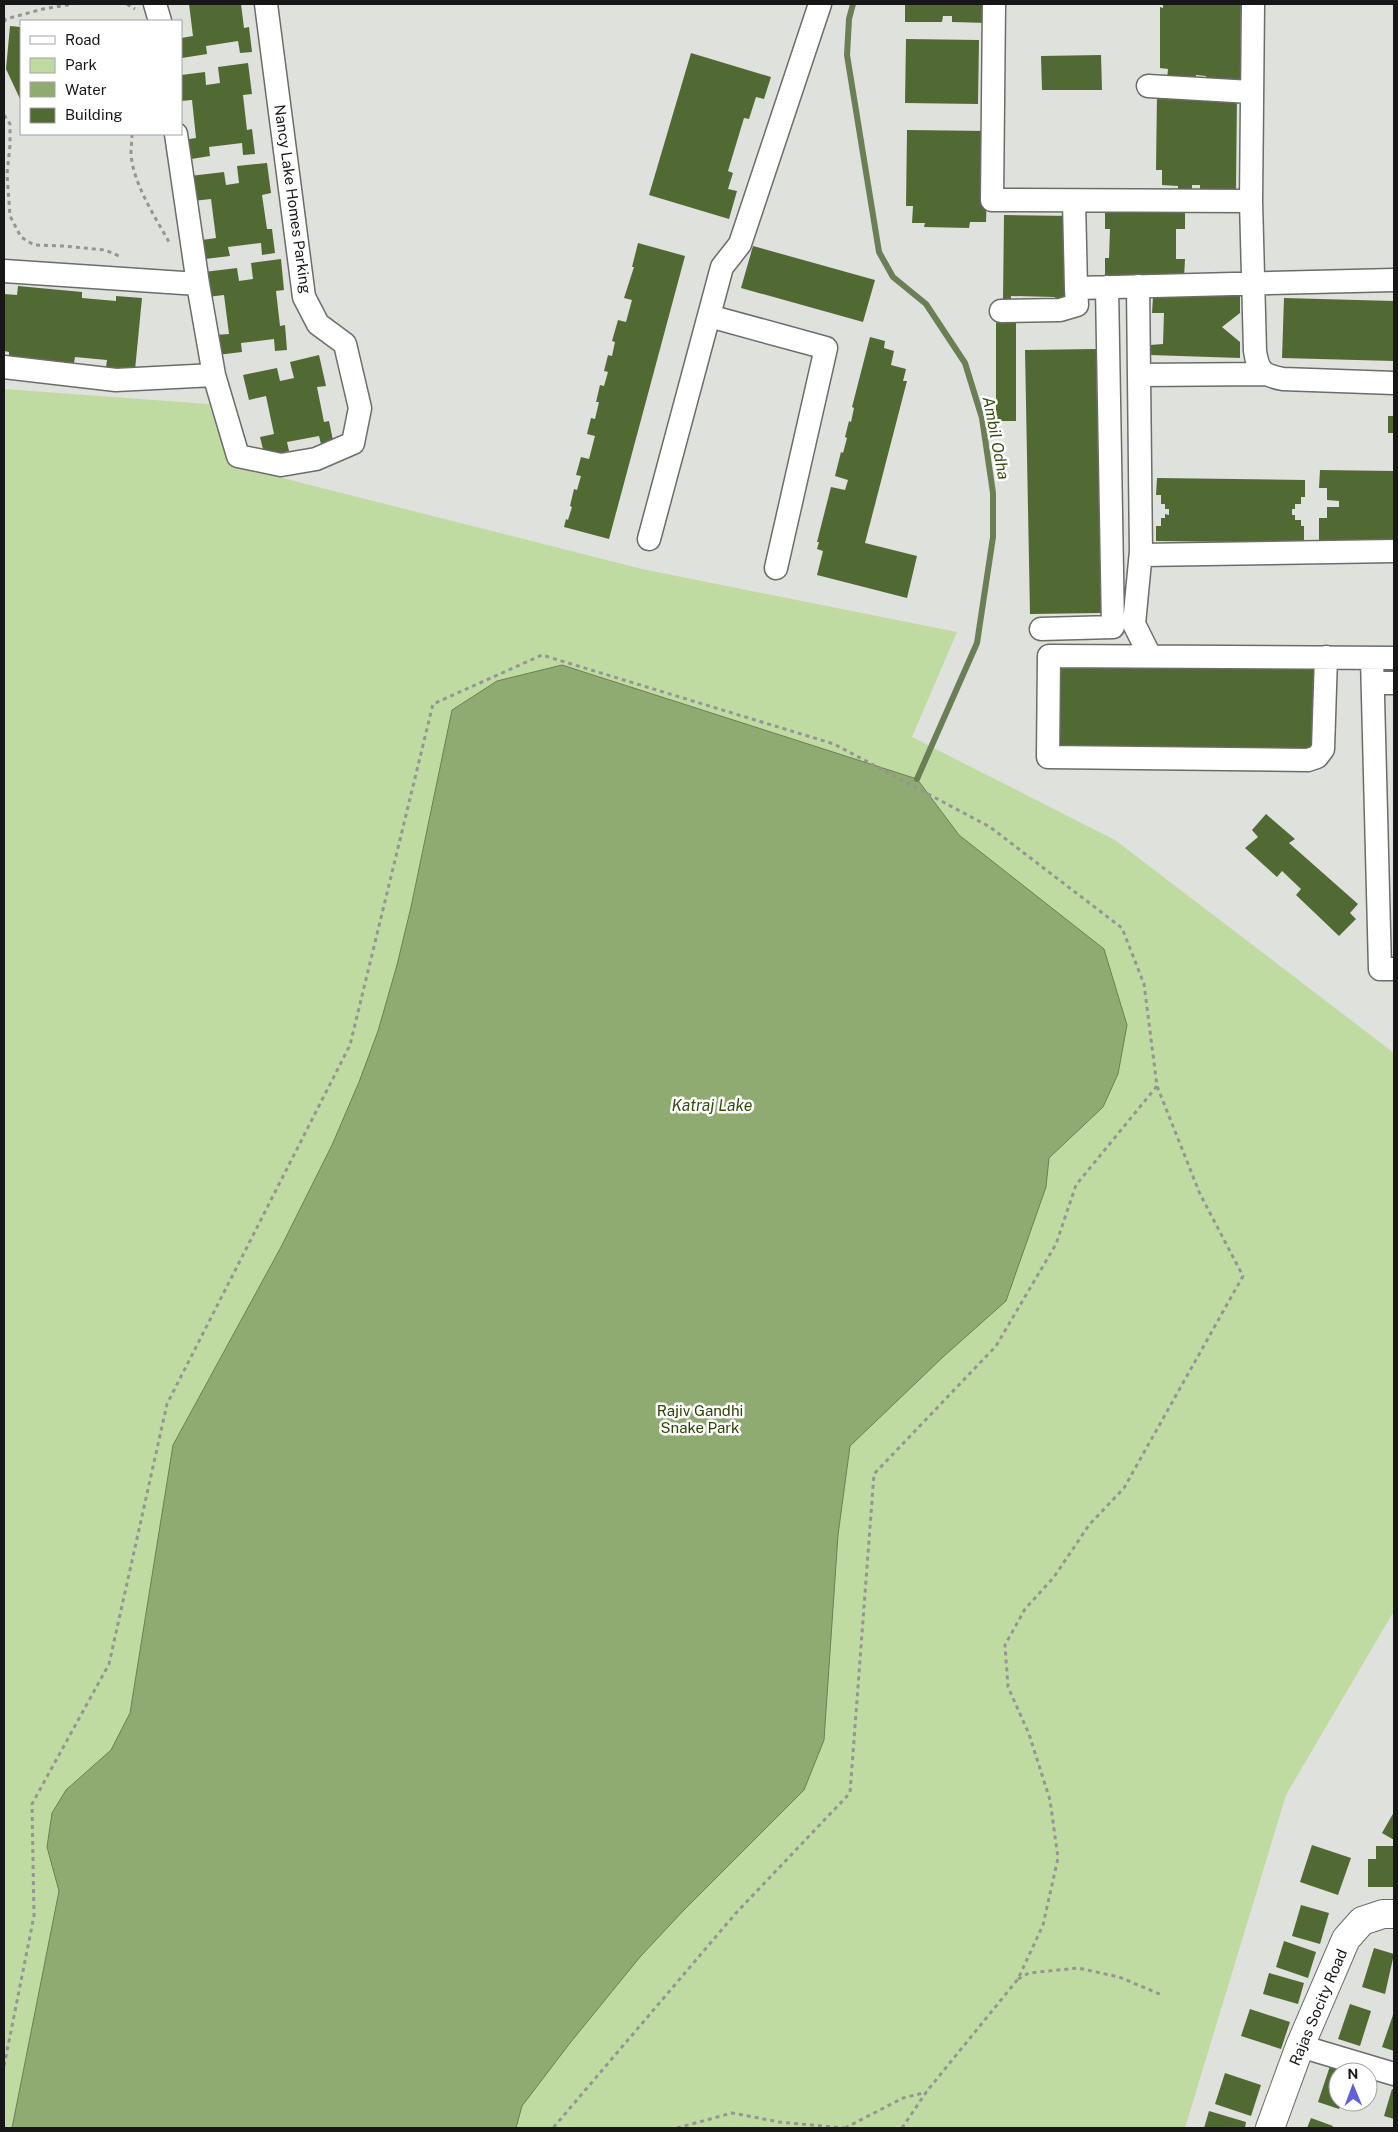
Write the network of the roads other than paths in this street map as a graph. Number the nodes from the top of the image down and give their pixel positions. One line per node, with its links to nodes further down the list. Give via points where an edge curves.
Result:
1 (155, 4): 6 (street)
2 (266, 4): 23 (street, Nancy Lake Homes Parking, via 304,297 318,324 345,344 360,408 353,443 316,459 280,464 238,456)
3 (820, 4): 20 (street, via 740,244 722,267)
4 (994, 4): 10 (street, via 992,200)
5 (1253, 4): 8 (street)
6 (160, 20)
7 (1148, 86): 8 (street)
8 (1251, 92): 11 (street)
9 (176, 135): 15 (street, Nancy Lake Homes Parking)
10 (1074, 201): 11 (street); 18 (street)
11 (1251, 201): 14 (street)
12 (4, 271): 15 (street)
13 (1394, 280): 14 (street)
14 (1254, 283): 16 (street); 22 (street, via 1255,351 1258,366)
15 (198, 284): 23 (street, Nancy Lake Homes Parking)
16 (1138, 286): 17 (street); 24 (street)
17 (1107, 287): 18 (street); 30 (street, via 1113,627)
18 (1076, 288): 19 (street, via 1077,305 1060,310)
19 (1001, 311)
20 (709, 316): 26 (street); 29 (street, via 826,348)
21 (4, 367): 23 (street, via 116,380)
22 (1266, 374): 24 (street); 25 (street, via 1282,379)
23 (214, 375)
24 (1139, 375): 28 (street)
25 (1394, 383)
26 (649, 539)
27 (1394, 550): 28 (street, via 1141,555)
28 (1141, 551): 31 (street, via 1134,624)
29 (776, 568)
30 (1041, 629)
31 (1150, 656): 32 (street); 32 (street, via 1049,656 1048,757 1308,760 1317,757 1323,749 1325,736)
32 (1326, 657): 33 (street)
33 (1372, 658): 34 (street); 35 (street)
34 (1394, 658)
35 (1383, 683): 36 (street, via 1380,969)
36 (1394, 969)
37 (1394, 1914): 38 (street, Rajas Socity Road, via 1383,1914 1362,1922 1346,1939)
38 (1300, 2046): 39 (street); 40 (street, Rajas Socity Road)
39 (1394, 2074)
40 (1270, 2128)

